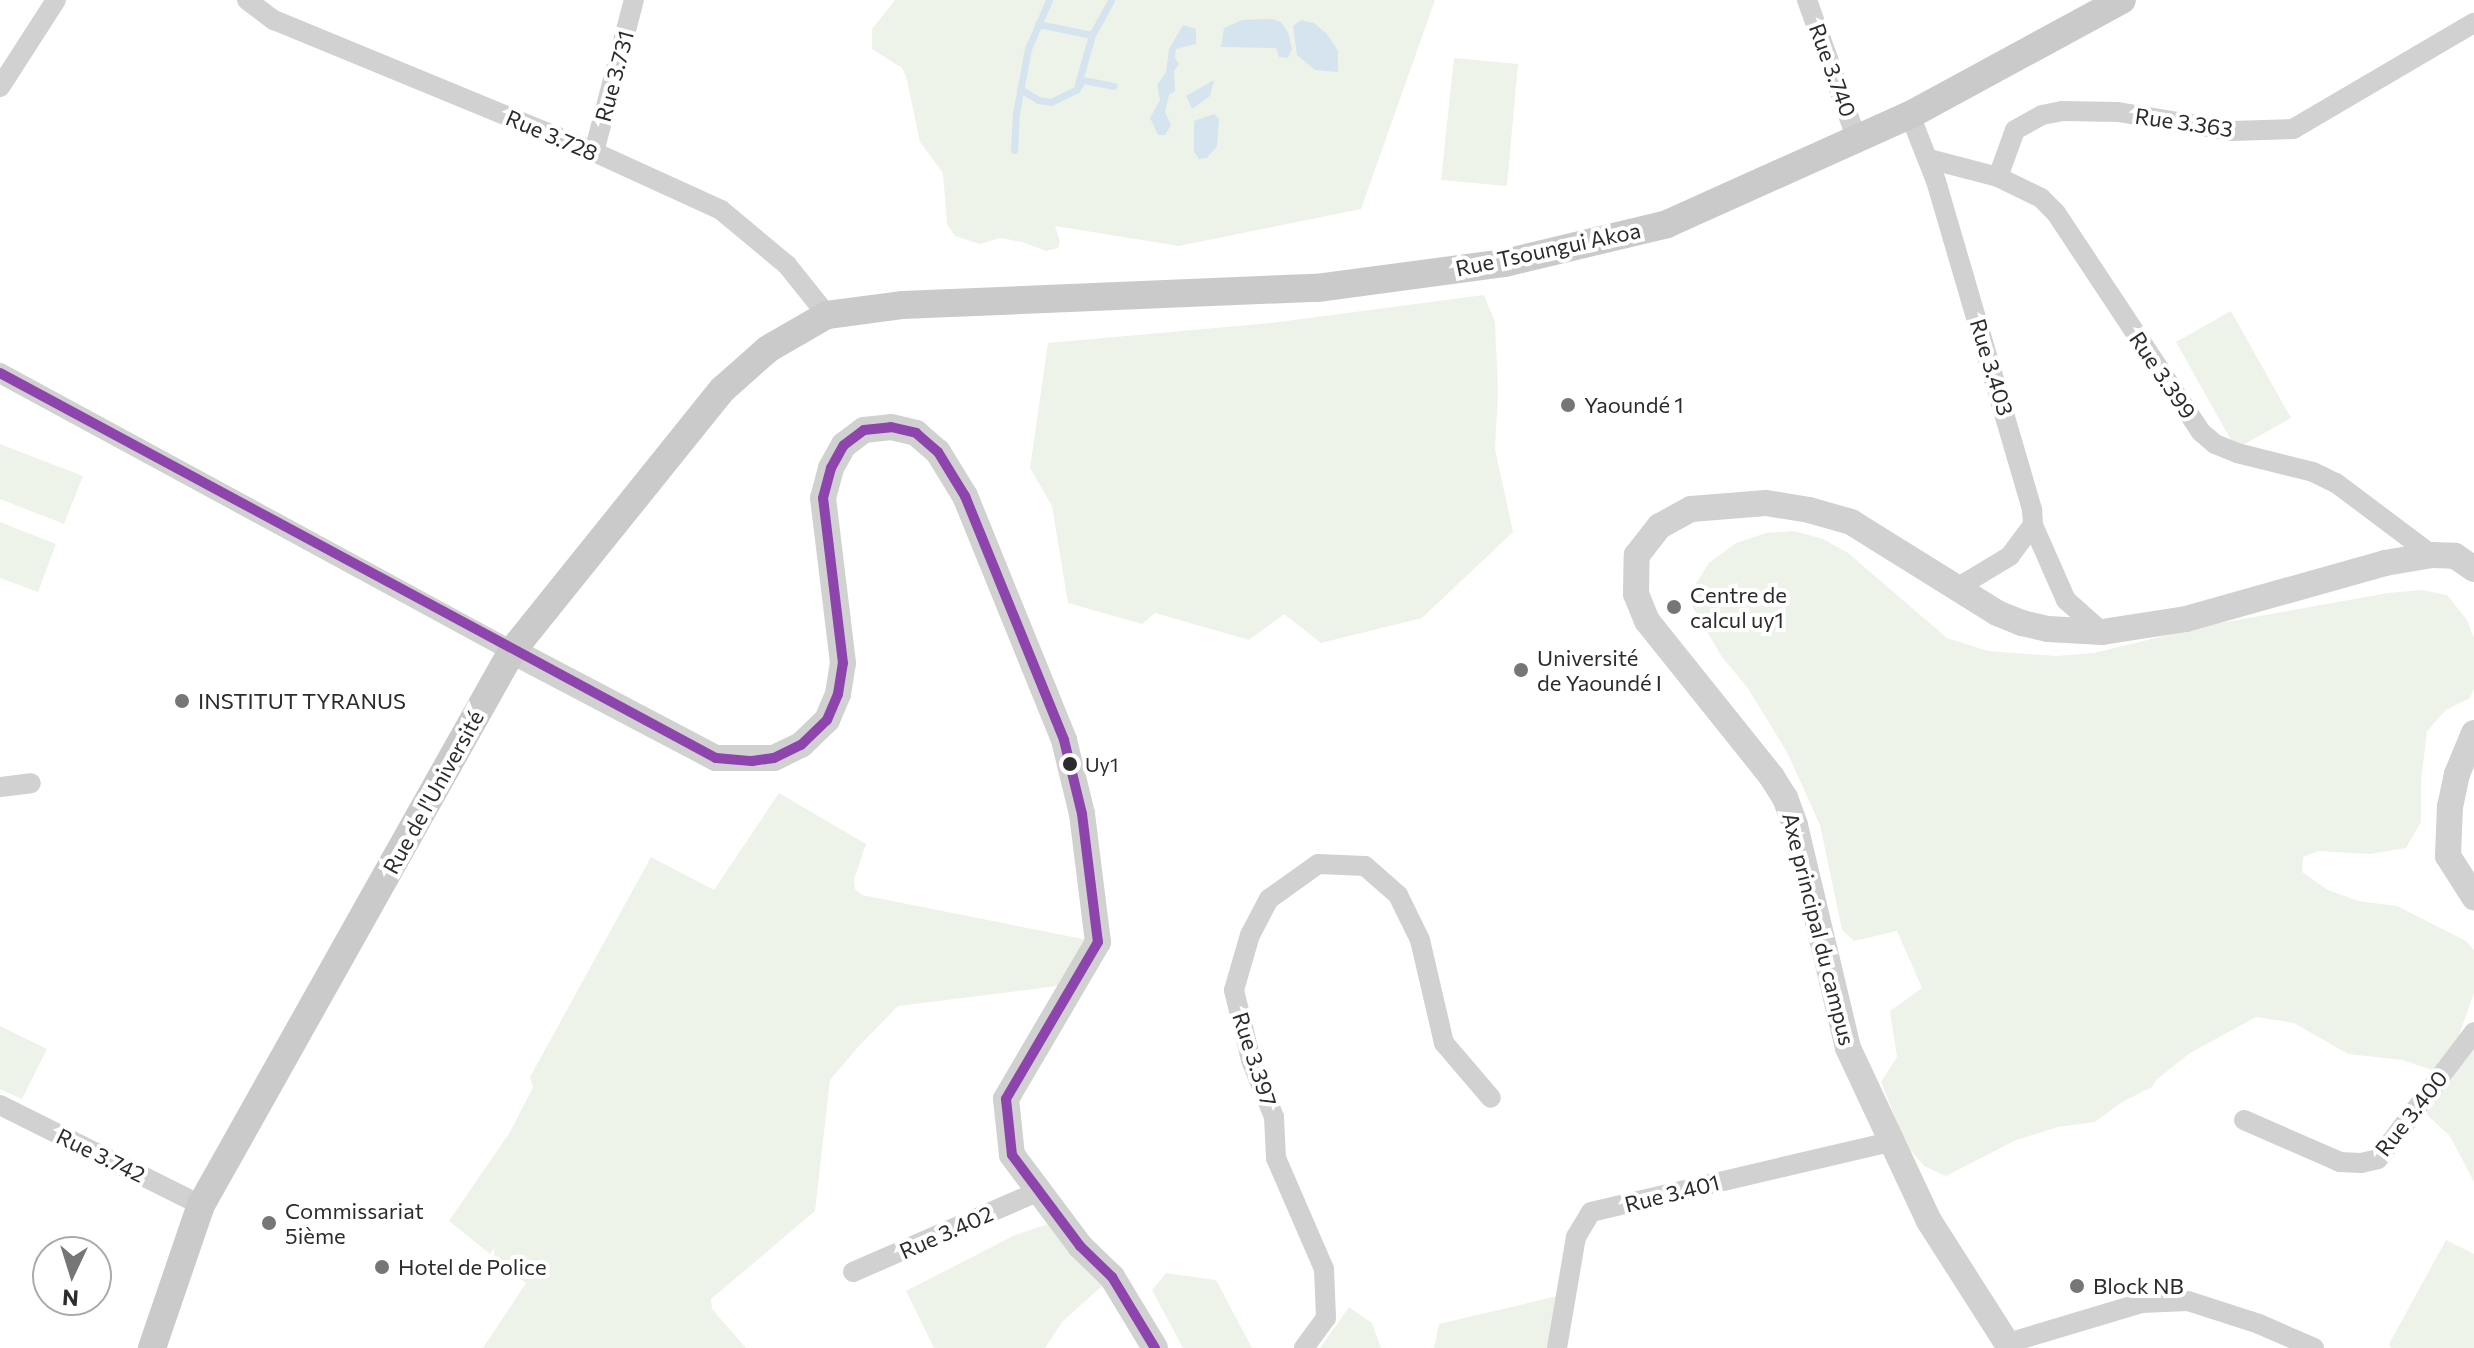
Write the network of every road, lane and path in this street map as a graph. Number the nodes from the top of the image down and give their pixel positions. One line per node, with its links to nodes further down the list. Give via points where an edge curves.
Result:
1 (56, 0): 7 (street)
2 (247, 0): 10 (street, Rue 3.728, via 274,20)
3 (634, 0): 10 (street, Rue 3.731)
4 (1807, 0): 9 (street, Rue 3.740)
5 (2122, 0): 8 (main road, Rue Tsoungui Akoa)
6 (2474, 23): 12 (street, Rue 3.363, via 2293,129 2231,131 2118,112 2042,115 2015,130)
7 (0, 87)
8 (1910, 115): 9 (main road, Rue Tsoungui Akoa); 11 (street, Rue 3.403)
9 (1857, 140): 13 (main road, Rue Tsoungui Akoa, via 1667,224 1505,263 1317,288 903,305)
10 (594, 152): 13 (street, Rue 3.728, via 721,210 787,265)
11 (1929, 159): 12 (street, Rue 3.399); 15 (street, Rue 3.403, via 2027,486)
12 (1998, 177): 16 (street, Rue 3.399, via 2041,198 2056,213 2201,432 2237,453 2336,483)
13 (827, 315): 20 (main road, Rue de l'Université, via 768,349 723,389)
14 (0, 373): 20 (street)
15 (2033, 525): 18 (street, via 2010,556); 19 (street, Rue 3.403, via 2066,600)
16 (2432, 555): 17 (street, Axe principal du campus, via 2455,556); 19 (street, Axe principal du campus, via 2385,563 2186,619)
17 (2474, 569)
18 (1957, 588): 19 (street, Axe principal du campus, via 2022,623); 29 (street, Axe principal du campus, via 1851,522 1766,503 1691,509 1660,526 1637,555 1636,594 1647,621 1785,798 1848,1048)
19 (2102, 632)
20 (512, 651): 30 (street, via 716,758 774,758 801,745 827,720 838,694 843,663 823,498 831,468 844,445 864,430 891,427 916,433 938,452 965,496 1064,740 1082,814 1098,942 1006,1099 1012,1155); 31 (main road, Rue de l'Université)
21 (2474, 733): 24 (street, via 2450,806 2448,856)
22 (31, 783): 23 (street)
23 (0, 787)
24 (2474, 897)
25 (2474, 1032): 28 (street, Rue 3.400, via 2378,1159 2340,1162)
26 (1491, 1098): 36 (street, Rue 3.397, via 1444,1043 1420,940 1398,895 1365,866 1318,864 1269,899 1250,935 1234,990 1251,1060 1274,1117 1276,1158 1324,1269 1326,1318)
27 (0, 1105): 31 (street, Rue 3.742)
28 (2244, 1120)
29 (1890, 1142): 33 (street, Axe principal du campus, via 1929,1221); 37 (street, Rue 3.401, via 1591,1212 1576,1237)
30 (1039, 1191): 32 (street, Rue 3.402); 35 (street, via 1080,1246 1112,1277)
31 (201, 1205): 34 (main road, Rue de l'Université)
32 (853, 1272)
33 (2009, 1346): 38 (street, via 2141,1303 2188,1301)
34 (152, 1348)
35 (1155, 1348)
36 (1304, 1348)
37 (1557, 1348)
38 (2314, 1348)

